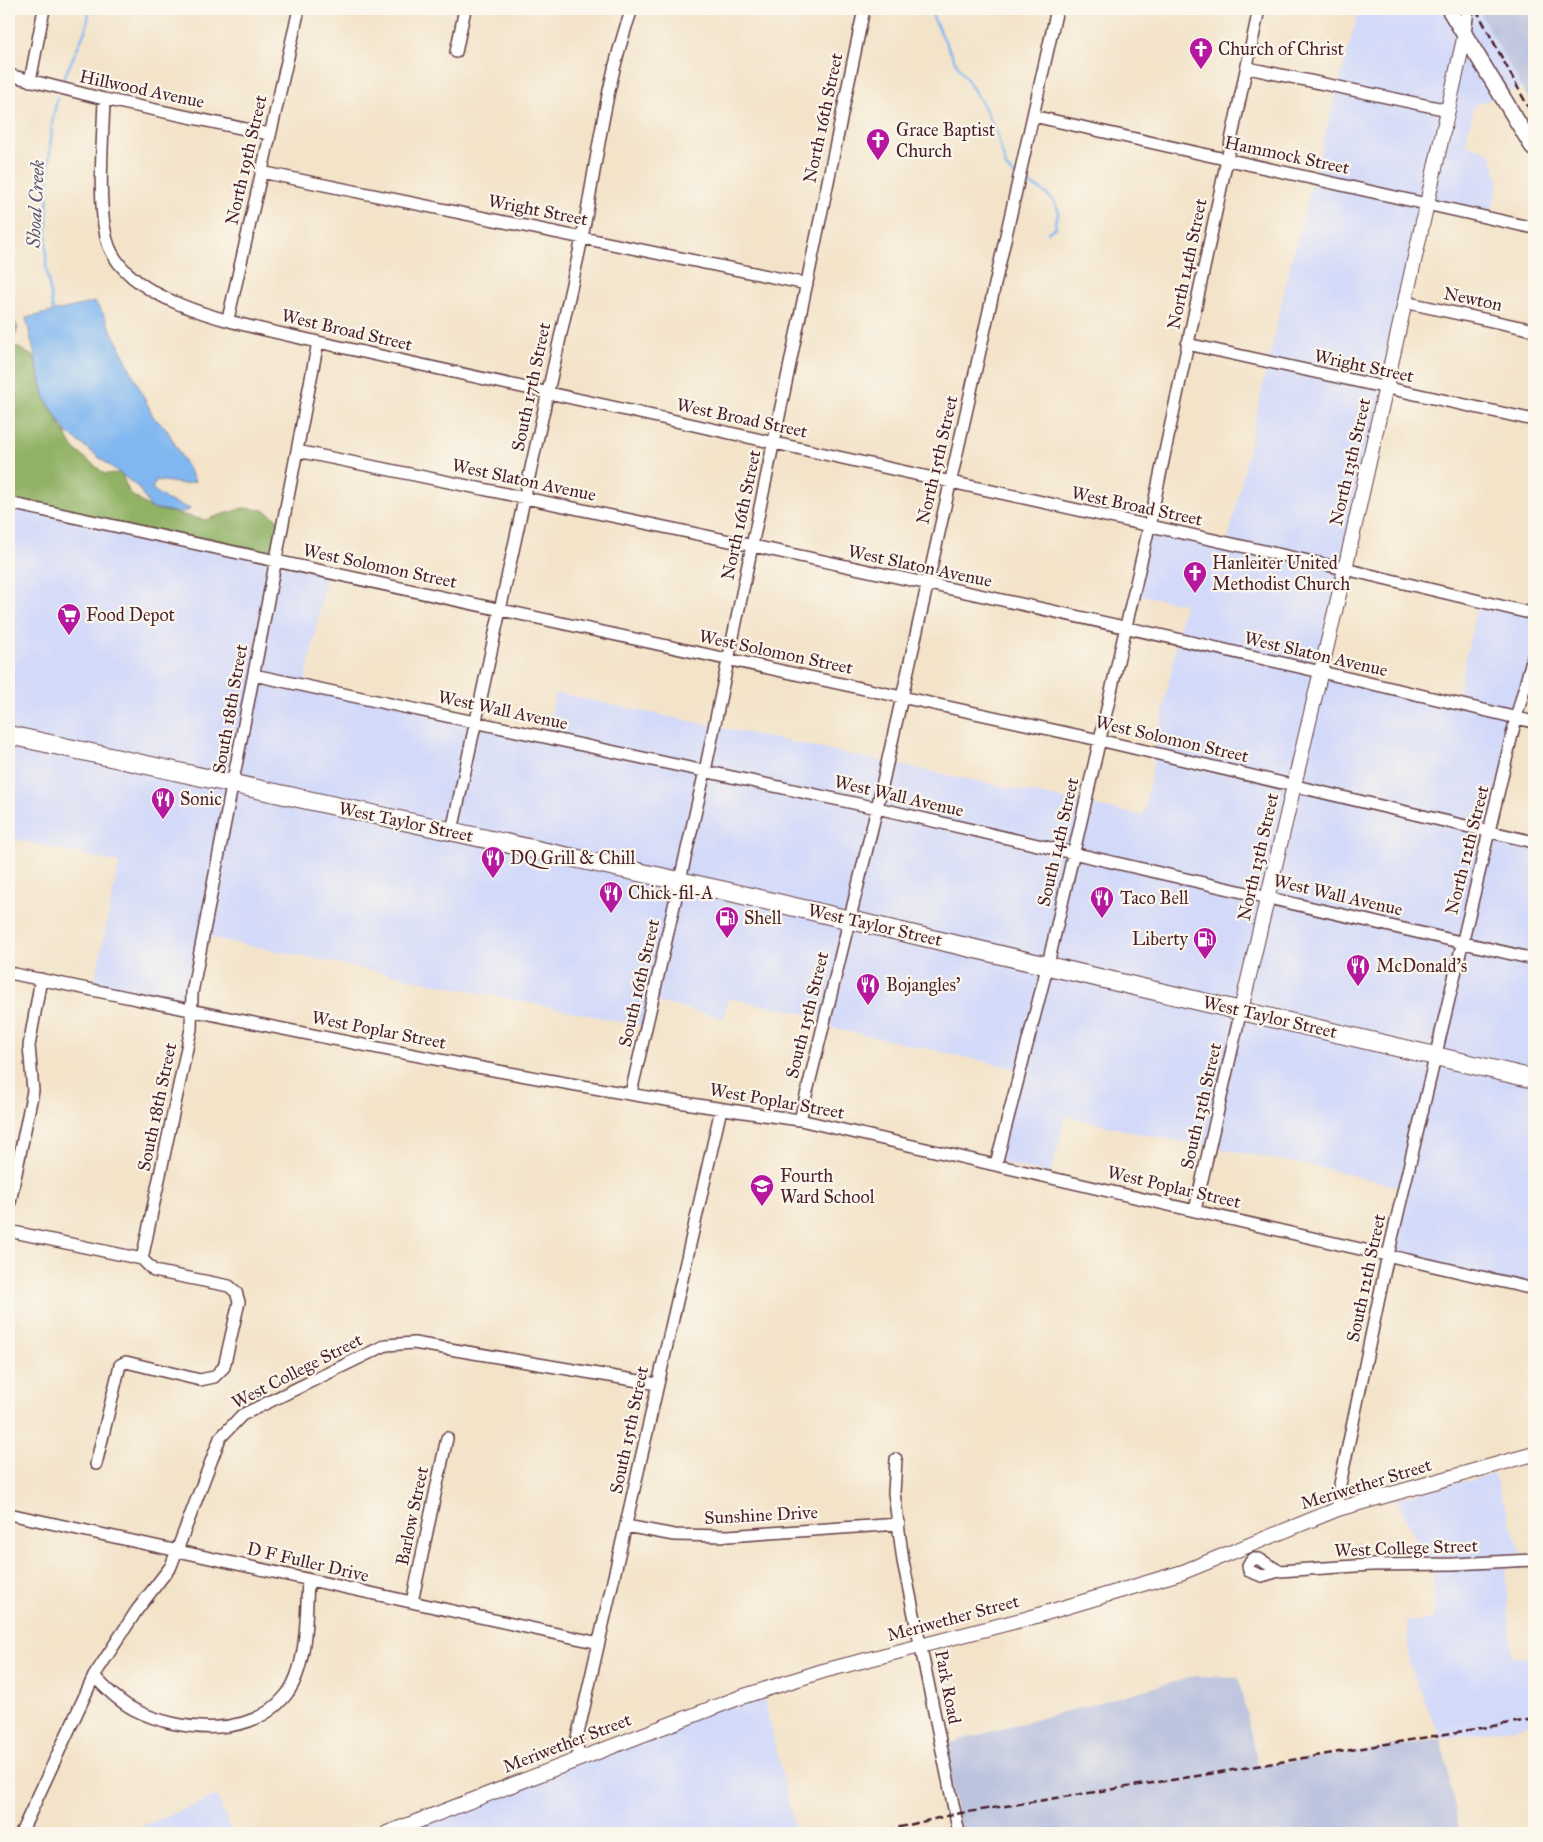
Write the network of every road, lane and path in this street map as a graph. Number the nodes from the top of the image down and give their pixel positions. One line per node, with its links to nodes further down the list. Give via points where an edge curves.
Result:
1 (44, 9): 14 (street)
2 (299, 9): 18 (street, North 19th Street)
3 (465, 9): 11 (street)
4 (632, 9): 24 (street, South 17th Street, via 613,76)
5 (864, 9): 25 (street, North 16th Street)
6 (1057, 9): 17 (street, North 15th Street)
7 (1260, 9): 12 (street, North 14th Street)
8 (1449, 9): 10 (main road)
9 (1468, 9): 10 (street, North 13th Street)
10 (1465, 34): 16 (street, North 13th Street); 19 (main road)
11 (456, 52)
12 (1248, 68): 16 (street); 20 (street, North 14th Street)
13 (9, 75): 14 (street, Hillwood Avenue)
14 (30, 81): 15 (street, Hillwood Avenue)
15 (104, 99): 18 (street, Hillwood Avenue); 27 (street, West Broad Street, via 102,196 107,241 121,267 136,282 161,298)
16 (1448, 110): 22 (street, North 13th Street)
17 (1033, 116): 20 (street, Hammock Street); 36 (street, North 15th Street)
18 (270, 134): 21 (street, North 19th Street)
19 (1534, 150)
20 (1227, 160): 22 (street, Hammock Street); 30 (street, North 14th Street)
21 (261, 172): 24 (street, Wright Street); 27 (street, North 19th Street)
22 (1426, 204): 23 (street, Hammock Street); 26 (street, North 13th Street)
23 (1534, 228)
24 (582, 236): 25 (street, Wright Street); 32 (street, South 17th Street)
25 (807, 284): 34 (street, North 16th Street)
26 (1404, 302): 28 (street, Newton); 31 (street, North 13th Street)
27 (228, 320): 29 (street, West Broad Street)
28 (1534, 330)
29 (318, 342): 32 (street, West Broad Street); 35 (street, South 18th Street)
30 (1187, 344): 31 (street, Wright Street); 39 (street, North 14th Street)
31 (1385, 389): 33 (street, Wright Street); 42 (street, North 13th Street)
32 (547, 393): 34 (street, West Broad Street); 37 (street, South 17th Street)
33 (1534, 420)
34 (774, 442): 36 (street, West Broad Street); 40 (street, North 16th Street)
35 (297, 451): 37 (street, West Slaton Avenue); 41 (street, South 18th Street)
36 (950, 482): 39 (street, West Broad Street); 43 (street, North 15th Street)
37 (525, 497): 40 (street, West Slaton Avenue); 44 (street, South 17th Street)
38 (9, 503): 41 (street, West Solomon Street)
39 (1149, 527): 42 (street, West Broad Street); 46 (street, South 14th Street)
40 (752, 547): 43 (street, West Slaton Avenue); 48 (street, North 16th Street)
41 (275, 561): 44 (street, West Solomon Street); 50 (street, South 18th Street)
42 (1345, 569): 45 (street, West Broad Street); 49 (street, North 13th Street)
43 (927, 585): 46 (street, West Slaton Avenue); 51 (street, North 15th Street)
44 (500, 610): 48 (street, West Solomon Street); 53 (street, South 17th Street)
45 (1534, 614)
46 (1125, 629): 49 (street, West Slaton Avenue); 56 (street, South 14th Street)
47 (1534, 653): 52 (street, North 12th Street)
48 (728, 659): 51 (street, West Solomon Street); 57 (street, North 16th Street)
49 (1320, 672): 52 (street, West Slaton Avenue); 59 (street, North 13th Street)
50 (254, 675): 53 (street, West Wall Avenue); 58 (street, South 18th Street)
51 (901, 697): 56 (street, West Solomon Street); 60 (street, North 15th Street)
52 (1516, 718): 54 (street, West Slaton Avenue); 62 (street, North 12th Street)
53 (476, 722): 57 (street, West Wall Avenue); 61 (street, South 17th Street)
54 (1534, 722)
55 (9, 735): 58 (main road, West Taylor Street)
56 (1099, 740): 59 (street, West Solomon Street); 64 (street, South 14th Street)
57 (704, 771): 60 (street, West Wall Avenue); 65 (street, North 16th Street)
58 (233, 785): 61 (main road, West Taylor Street); 73 (street, South 18th Street, via 192,993)
59 (1294, 786): 62 (street, West Solomon Street); 66 (street, North 13th Street)
60 (876, 808): 64 (street, West Wall Avenue); 67 (street, North 15th Street)
61 (452, 832): 65 (main road, West Taylor Street)
62 (1490, 832): 63 (street, West Solomon Street); 68 (street, North 12th Street)
63 (1534, 842)
64 (1073, 853): 66 (street, West Wall Avenue); 70 (street, South 14th Street)
65 (680, 881): 67 (main road, West Taylor Street); 77 (street, South 16th Street)
66 (1268, 897): 68 (street, West Wall Avenue); 74 (street, North 13th Street)
67 (848, 918): 70 (main road, West Taylor Street); 79 (street, South 15th Street)
68 (1463, 942): 69 (street, West Wall Avenue); 75 (street, North 12th Street)
69 (1534, 959)
70 (1048, 964): 74 (main road, West Taylor Street); 80 (street, South 14th Street)
71 (9, 973): 72 (street, West Poplar Street)
72 (41, 979): 73 (street, West Poplar Street); 81 (street, via 29,1046 33,1091)
73 (192, 1010): 77 (street, West Poplar Street, via 432,1058); 85 (street, South 18th Street, via 191,1029)
74 (1240, 1010): 75 (main road, West Taylor Street); 82 (street, South 13th Street)
75 (1436, 1056): 76 (main road, West Taylor Street); 84 (street, South 12th Street)
76 (1534, 1079)
77 (631, 1093): 78 (street, West Poplar Street)
78 (720, 1109): 79 (street, West Poplar Street); 87 (street, South 15th Street)
79 (800, 1120): 80 (street, West Poplar Street)
80 (996, 1164): 82 (street, West Poplar Street)
81 (9, 1207)
82 (1195, 1210): 84 (street, West Poplar Street)
83 (9, 1231): 85 (street)
84 (1388, 1255): 86 (street, West Poplar Street); 92 (street, South 12th Street, via 1338,1494)
85 (142, 1260): 91 (street, via 154,1271 229,1286 236,1292 239,1302 224,1367 214,1377 200,1380 126,1362 120,1365)
86 (1534, 1289)
87 (657, 1384): 95 (street, South 15th Street); 96 (street, West College Street, via 414,1343 386,1345 242,1415 220,1438)
88 (447, 1438): 100 (street, Barlow Street)
89 (1534, 1454): 92 (street, Meriwether Street)
90 (896, 1458): 94 (street, Park Road, via 894,1493)
91 (96, 1464)
92 (1338, 1509): 102 (street, Meriwether Street, via 1183,1572 1029,1618)
93 (9, 1514): 96 (street, D F Fuller Drive)
94 (898, 1524): 95 (street, Sunshine Drive, via 719,1536 674,1536); 102 (street, Park Road, via 907,1585)
95 (626, 1526): 101 (street, South 15th Street)
96 (178, 1551): 99 (street, D F Fuller Drive); 103 (street, West College Street)
97 (1534, 1560): 98 (street, West College Street)
98 (1279, 1570)
99 (308, 1580): 100 (street, D F Fuller Drive); 103 (street, via 299,1669 287,1694 265,1715 236,1726 199,1727 166,1722 135,1710 108,1692)
100 (412, 1602): 101 (street, D F Fuller Drive)
101 (599, 1643): 104 (street, South 15th Street, via 577,1738)
102 (922, 1645): 104 (street, Meriwether Street, via 741,1696); 107 (street, Park Road)
103 (94, 1676): 105 (street, West College Street)
104 (578, 1758): 106 (street, Meriwether Street)
105 (21, 1833)
106 (387, 1833)
107 (959, 1833)

